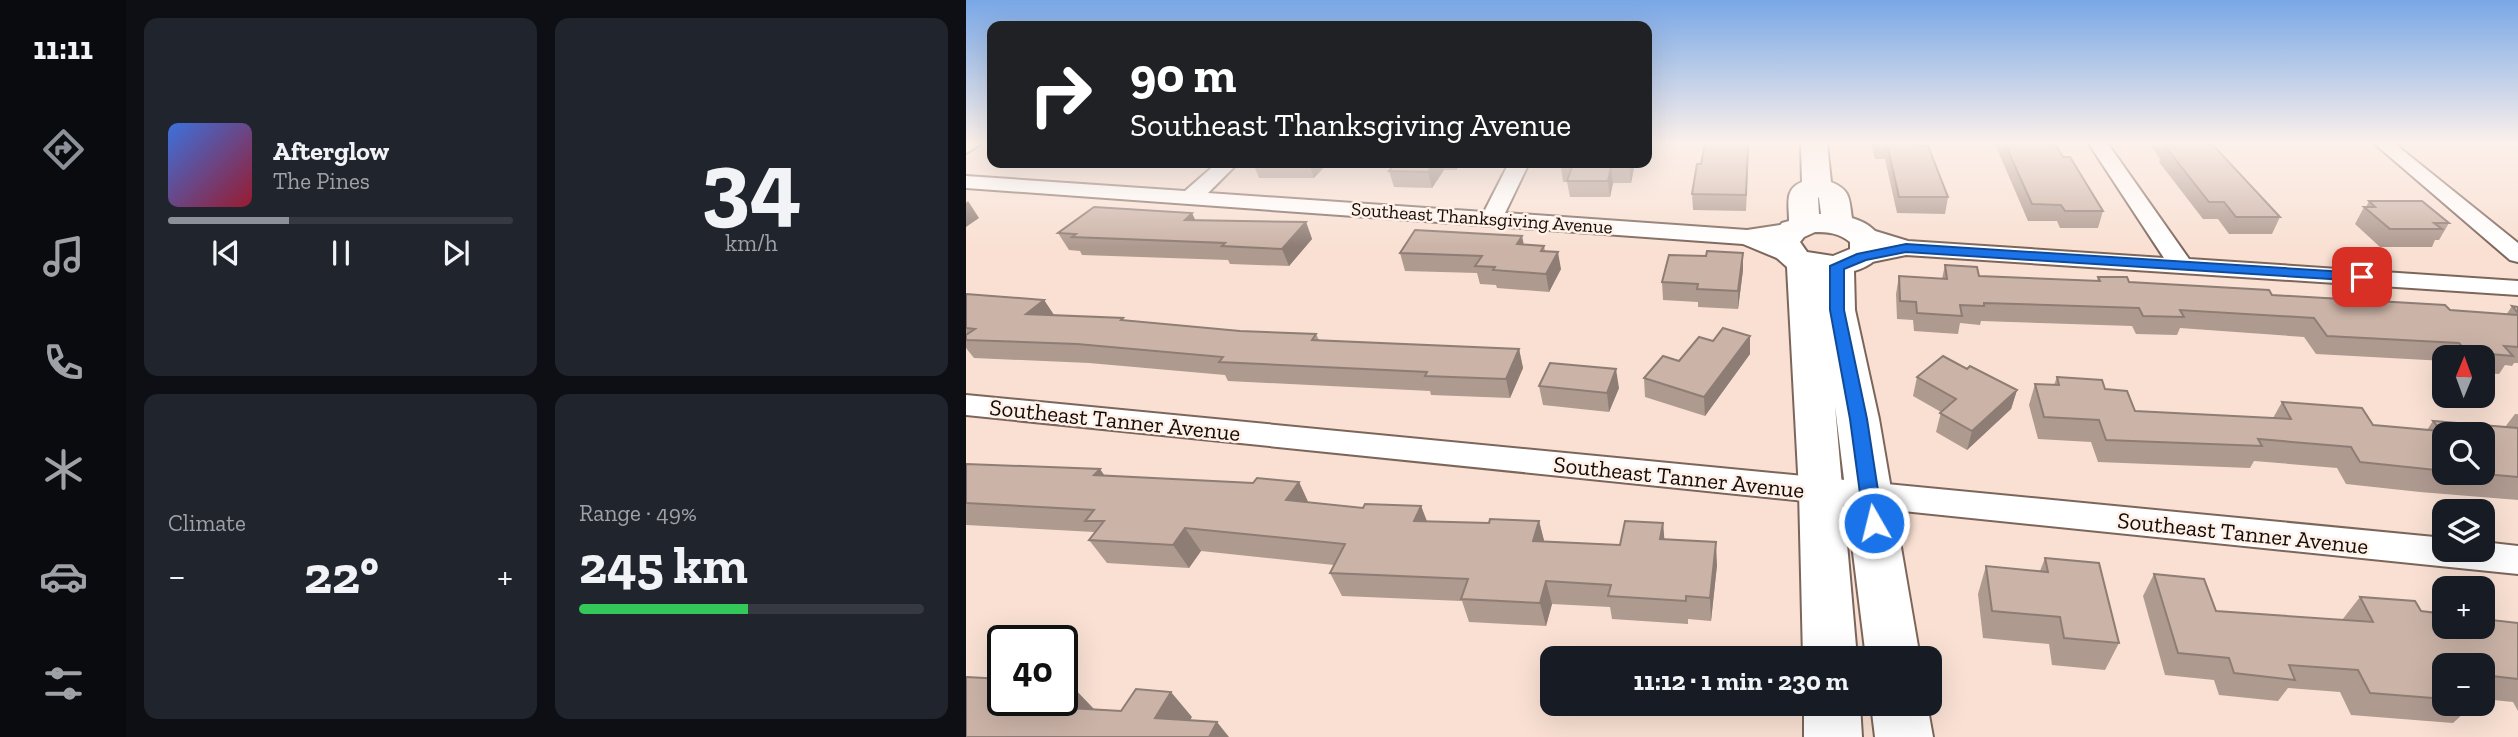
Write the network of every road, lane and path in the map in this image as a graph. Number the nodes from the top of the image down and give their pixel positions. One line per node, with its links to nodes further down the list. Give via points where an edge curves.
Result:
1 (1211, 178): 7 (street)
2 (1511, 178): 8 (street)
3 (1816, 178): 9 (street, via 1817,187 1803,192)
4 (2122, 178): 11 (street)
5 (2426, 178): 10 (street)
6 (966, 182): 7 (street, Southeast Thanksgiving Avenue)
7 (1191, 197): 8 (street, Southeast Thanksgiving Avenue)
8 (1491, 219): 9 (street, Southeast Thanksgiving Avenue)
9 (1824, 245): 11 (street); 14 (street); 15 (street)
10 (2518, 255)
11 (2180, 264): 12 (street)
12 (2518, 288)
13 (966, 405): 14 (street, Southeast Tanner Avenue)
14 (1822, 491): 15 (street, Southeast Tanner Avenue); 17 (street)
15 (1870, 496): 16 (street, Southeast Tanner Avenue); 18 (street)
16 (2518, 560)
17 (1829, 646)
18 (1891, 646)
19 (1832, 716): 21 (street)
20 (1901, 716): 22 (street)
21 (1833, 737)
22 (1904, 737)

